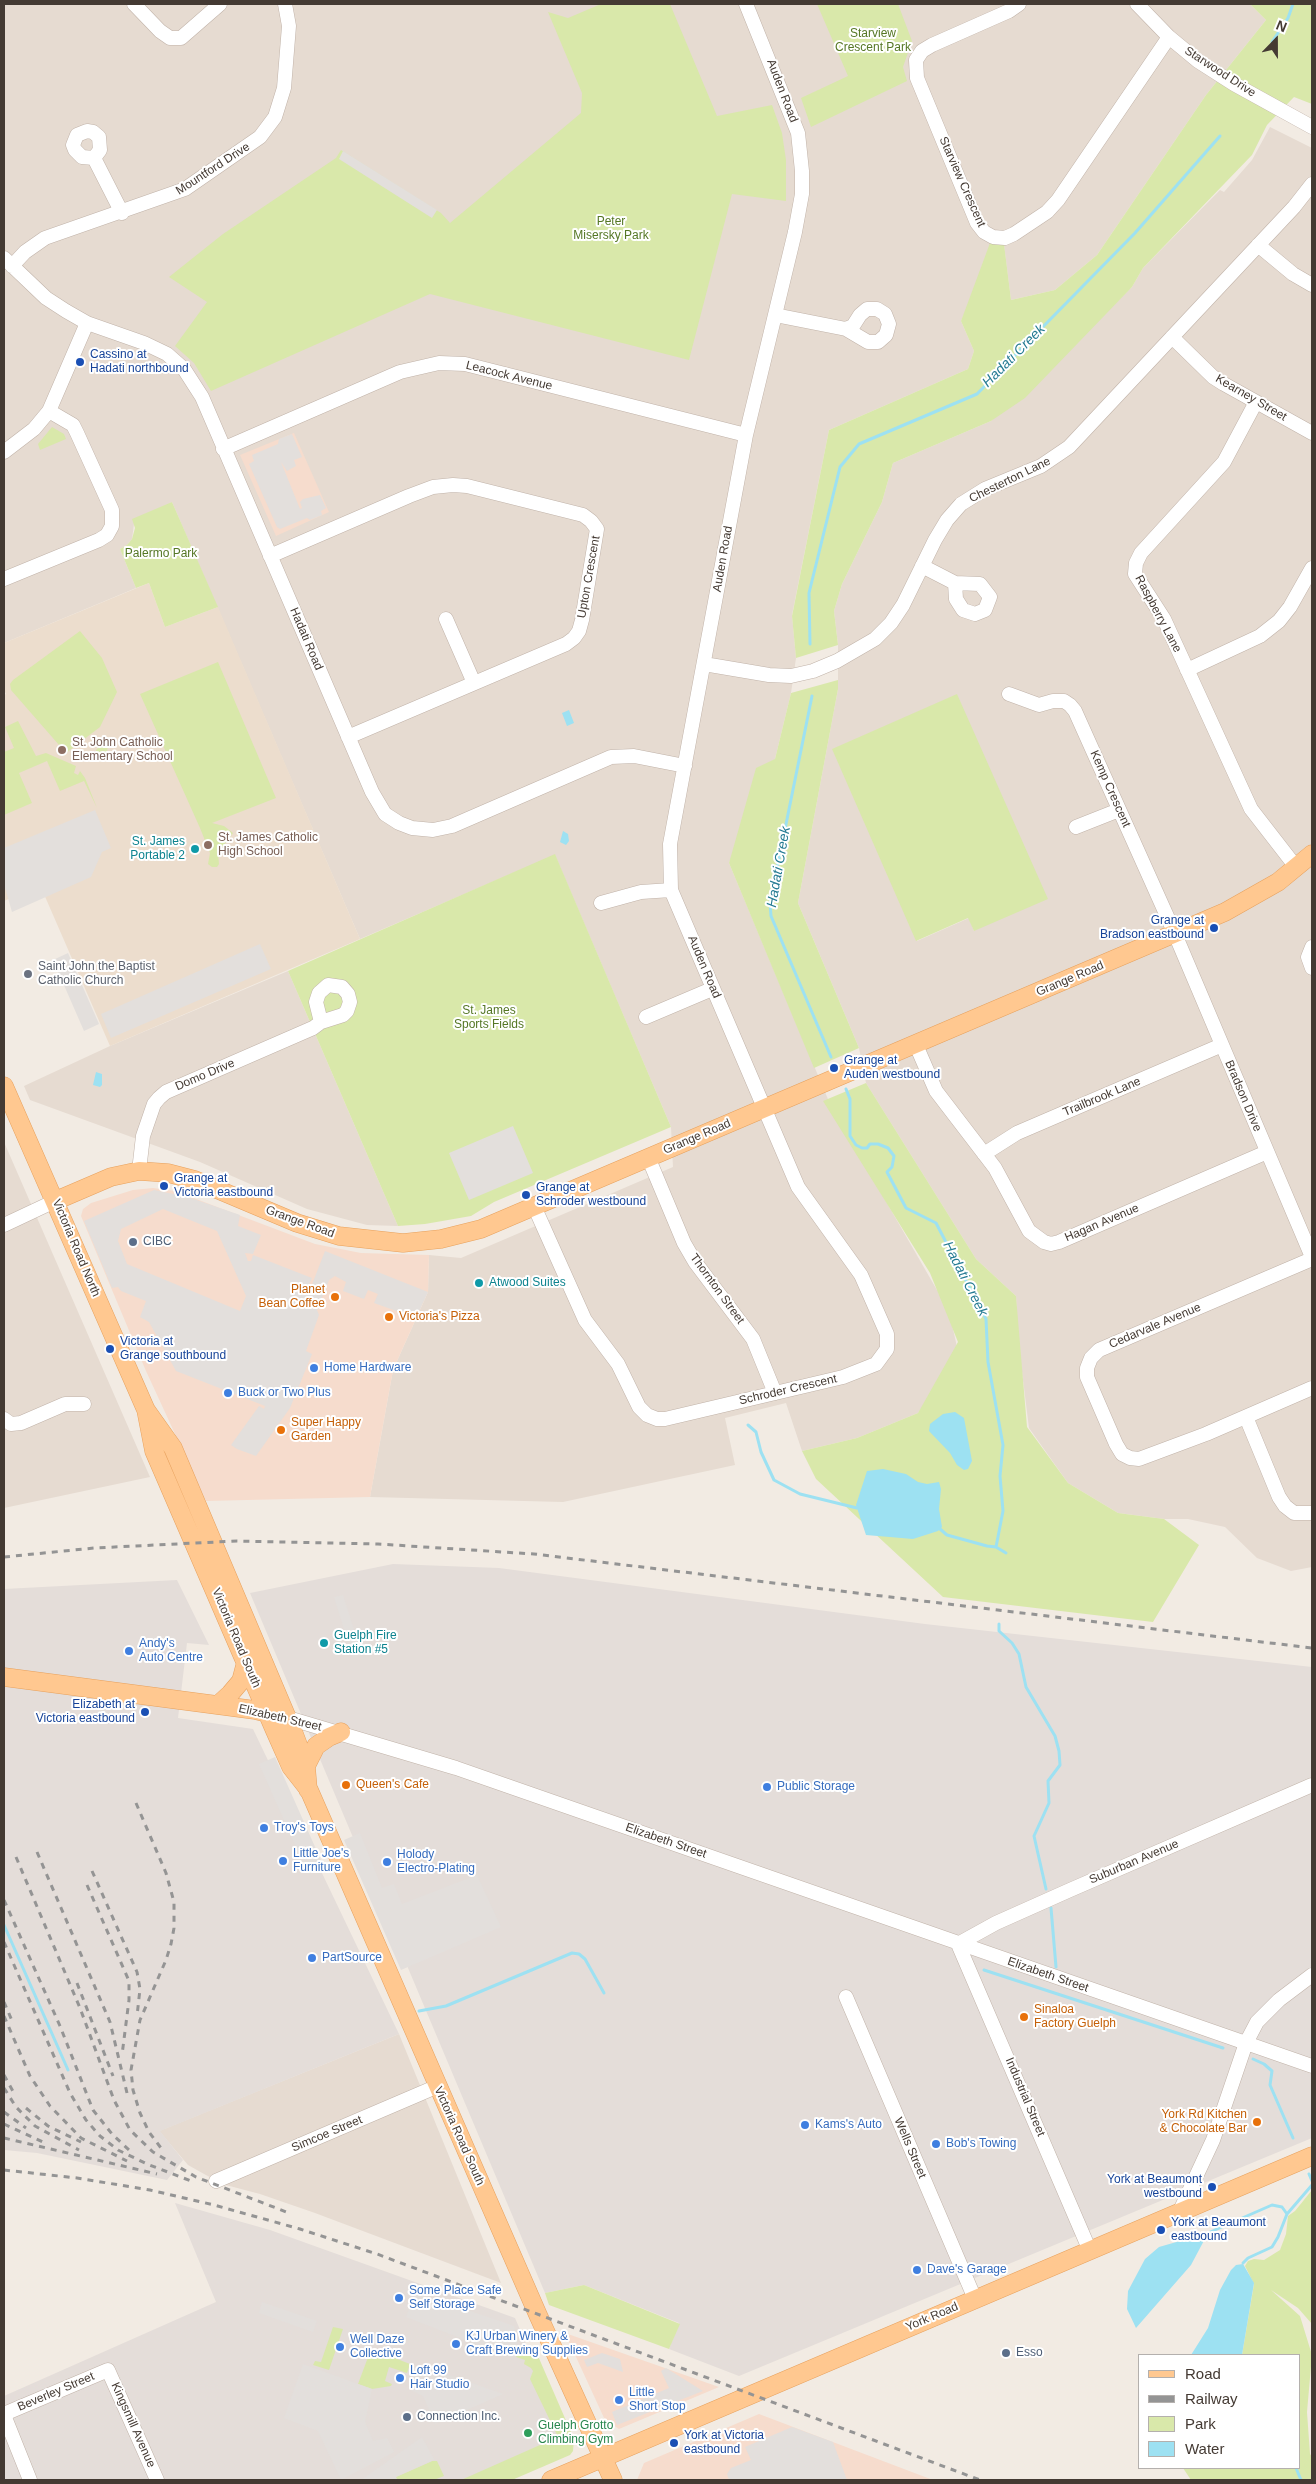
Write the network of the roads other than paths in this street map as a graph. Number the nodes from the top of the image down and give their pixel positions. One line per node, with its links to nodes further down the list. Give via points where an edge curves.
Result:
1 (134, 4): 2 (street, via 160,31 170,38 182,38)
2 (220, 4)
3 (286, 4): 11 (street, Mountford Drive, via 289,26 284,88 280,107 269,126 260,137 185,189)
4 (746, 4): 15 (street, Auden Road, via 792,113 798,133 802,171 802,194 795,232)
5 (1019, 4): 7 (street, Starview Crescent, via 932,45 916,60 916,78 977,223 993,237 1005,238 1014,234 1047,212 1058,200)
6 (1137, 4): 7 (street, Starwood Drive)
7 (1168, 37): 8 (street, Starwood Drive, via 1234,84)
8 (1312, 127)
9 (94, 158): 11 (street)
10 (1312, 184): 12 (street, Chesterton Lane)
11 (122, 213): 13 (street, Mountford Drive, via 45,238)
12 (1258, 245): 14 (street); 18 (street, Chesterton Lane)
13 (8, 262): 16 (street, Hadati Road, via 46,298)
14 (1312, 285)
15 (775, 315): 17 (street); 22 (street, Auden Road)
16 (87, 323): 20 (street); 23 (street, Hadati Road, via 144,342 167,354 184,369 202,397)
17 (846, 329)
18 (1172, 337): 19 (street, Kearney Street, via 1213,377); 26 (street, Chesterton Lane, via 1056,457 961,504 946,520)
19 (1256, 402): 21 (street, Kearney Street); 32 (street, Raspberry Lane, via 1219,468 1141,553 1136,563 1135,574 1139,583 1164,619)
20 (49, 411): 24 (street, via 34,429); 28 (street, via 72,425 77,433 112,510 112,526 108,534 99,540)
21 (1312, 433)
22 (746, 435): 23 (street, Leacock Avenue, via 465,364 439,363 400,372); 31 (street, Auden Road)
23 (223, 449): 25 (street, Hadati Road)
24 (4, 452)
25 (270, 556): 33 (street, Upton Crescent, via 409,496 443,486 467,486 583,515 597,529 597,538 579,631 566,644); 35 (street, Hadati Road)
26 (922, 566): 29 (street); 31 (street, Chesterton Lane, via 891,623 875,639 837,661 791,676)
27 (1312, 568): 32 (street, via 1279,621 1260,636)
28 (4, 579)
29 (954, 582)
30 (446, 619): 33 (street)
31 (704, 664): 36 (street, Auden Road)
32 (1187, 670): 40 (street, Raspberry Lane, via 1251,809)
33 (474, 684): 35 (street, Upton Crescent)
34 (1008, 694): 37 (street, Kemp Crescent, via 1039,705 1053,701 1064,701 1070,705)
35 (348, 737): 36 (street, Hadati Road, via 385,814 414,829 452,826 611,757 634,756)
36 (685, 766): 41 (street, Auden Road, via 670,844)
37 (1119, 810): 38 (street); 43 (street, Kemp Crescent)
38 (1076, 827)
39 (1312, 854): 40 (main road, Grange Road)
40 (1296, 867): 43 (main road, Grange Road, via 1260,893)
41 (671, 890): 42 (street, via 641,892); 46 (street, Auden Road)
42 (601, 903)
43 (1175, 934): 49 (main road, Grange Road); 50 (street, Bradson Drive)
44 (1312, 947): 45 (street, via 1308,957)
45 (1312, 968)
46 (712, 989): 47 (street); 52 (street, Auden Road)
47 (646, 1017)
48 (321, 1022): 56 (street, Domo Drive, via 158,1098 143,1136)
49 (916, 1044): 52 (main road, Grange Road); 54 (street, Hagan Avenue, via 936,1091)
50 (1222, 1045): 53 (street, Bradson Drive); 54 (street, Trailbrook Lane, via 1017,1133)
51 (4, 1088): 57 (main road, Victoria Road North)
52 (764, 1109): 55 (main road, Grange Road); 62 (street, Schroder Crescent, via 798,1187 861,1275 888,1342 876,1364 843,1377)
53 (1267, 1152): 54 (street, Hagan Avenue, via 1052,1244 1035,1238 1029,1231 1003,1181); 60 (street, Bradson Drive)
54 (984, 1154)
55 (648, 1157): 58 (main road, Grange Road); 62 (street, Thornton Street, via 684,1243 754,1339)
56 (139, 1171): 57 (main road, Grange Road, via 111,1177); 58 (main road, Grange Road, via 168,1173 195,1180 316,1229 379,1242 441,1239 481,1229)
57 (55, 1200): 59 (street); 67 (main road, Victoria Road North, via 146,1410 154,1451)
58 (534, 1206): 62 (street, Schroder Crescent, via 584,1320 618,1364 639,1407 647,1415 665,1419)
59 (4, 1225)
60 (1312, 1258): 64 (street, Cedarvale Avenue, via 1099,1350 1087,1368 1087,1377 1116,1444 1122,1454 1130,1458 1148,1457)
61 (1312, 1388): 64 (street, Cedarvale Avenue)
62 (775, 1393)
63 (84, 1404): 65 (street, via 65,1404 21,1423 11,1424)
64 (1246, 1417): 66 (street, via 1285,1506 1294,1513)
65 (4, 1419)
66 (1312, 1513)
67 (201, 1537): 68 (main road, Victoria Road South); 72 (main road, Victoria Road South)
68 (246, 1662): 70 (main road, via 241,1681); 71 (main road, Victoria Road South)
69 (4, 1677): 70 (main road, Elizabeth Street)
70 (218, 1705): 71 (main road, Elizabeth Street)
71 (269, 1713): 72 (main road, Elizabeth Street); 76 (main road, Victoria Road South, via 291,1767)
72 (288, 1718): 73 (street, Elizabeth Street); 74 (main road, Victoria Road South)
73 (341, 1732): 74 (main road, via 316,1746); 77 (street, Elizabeth Street, via 462,1770)
74 (306, 1766): 76 (main road, Victoria Road South)
75 (1312, 1785): 77 (street, Suburban Avenue, via 996,1923)
76 (308, 1790): 82 (main road, Victoria Road South)
77 (958, 1944): 80 (street, Elizabeth Street); 86 (street, Industrial Street)
78 (1312, 1975): 80 (street, via 1257,2022)
79 (846, 1997): 87 (street, Wells Street)
80 (1246, 2043): 81 (street, Elizabeth Street); 85 (street, via 1213,2140)
81 (1312, 2066)
82 (438, 2086): 84 (street, Simcoe Street); 90 (main road, Victoria Road South)
83 (1312, 2156): 85 (main road, York Road)
84 (216, 2181)
85 (1179, 2213): 86 (main road, York Road)
86 (1090, 2251): 87 (main road, York Road)
87 (974, 2299): 90 (main road, York Road)
88 (108, 2370): 89 (street, Beverley Street); 92 (street, Kingsmill Avenue)
89 (4, 2415): 91 (street)
90 (604, 2458): 93 (main road, York Road); 94 (main road, Victoria Road South)
91 (30, 2480)
92 (158, 2480)
93 (551, 2480)
94 (613, 2480)

